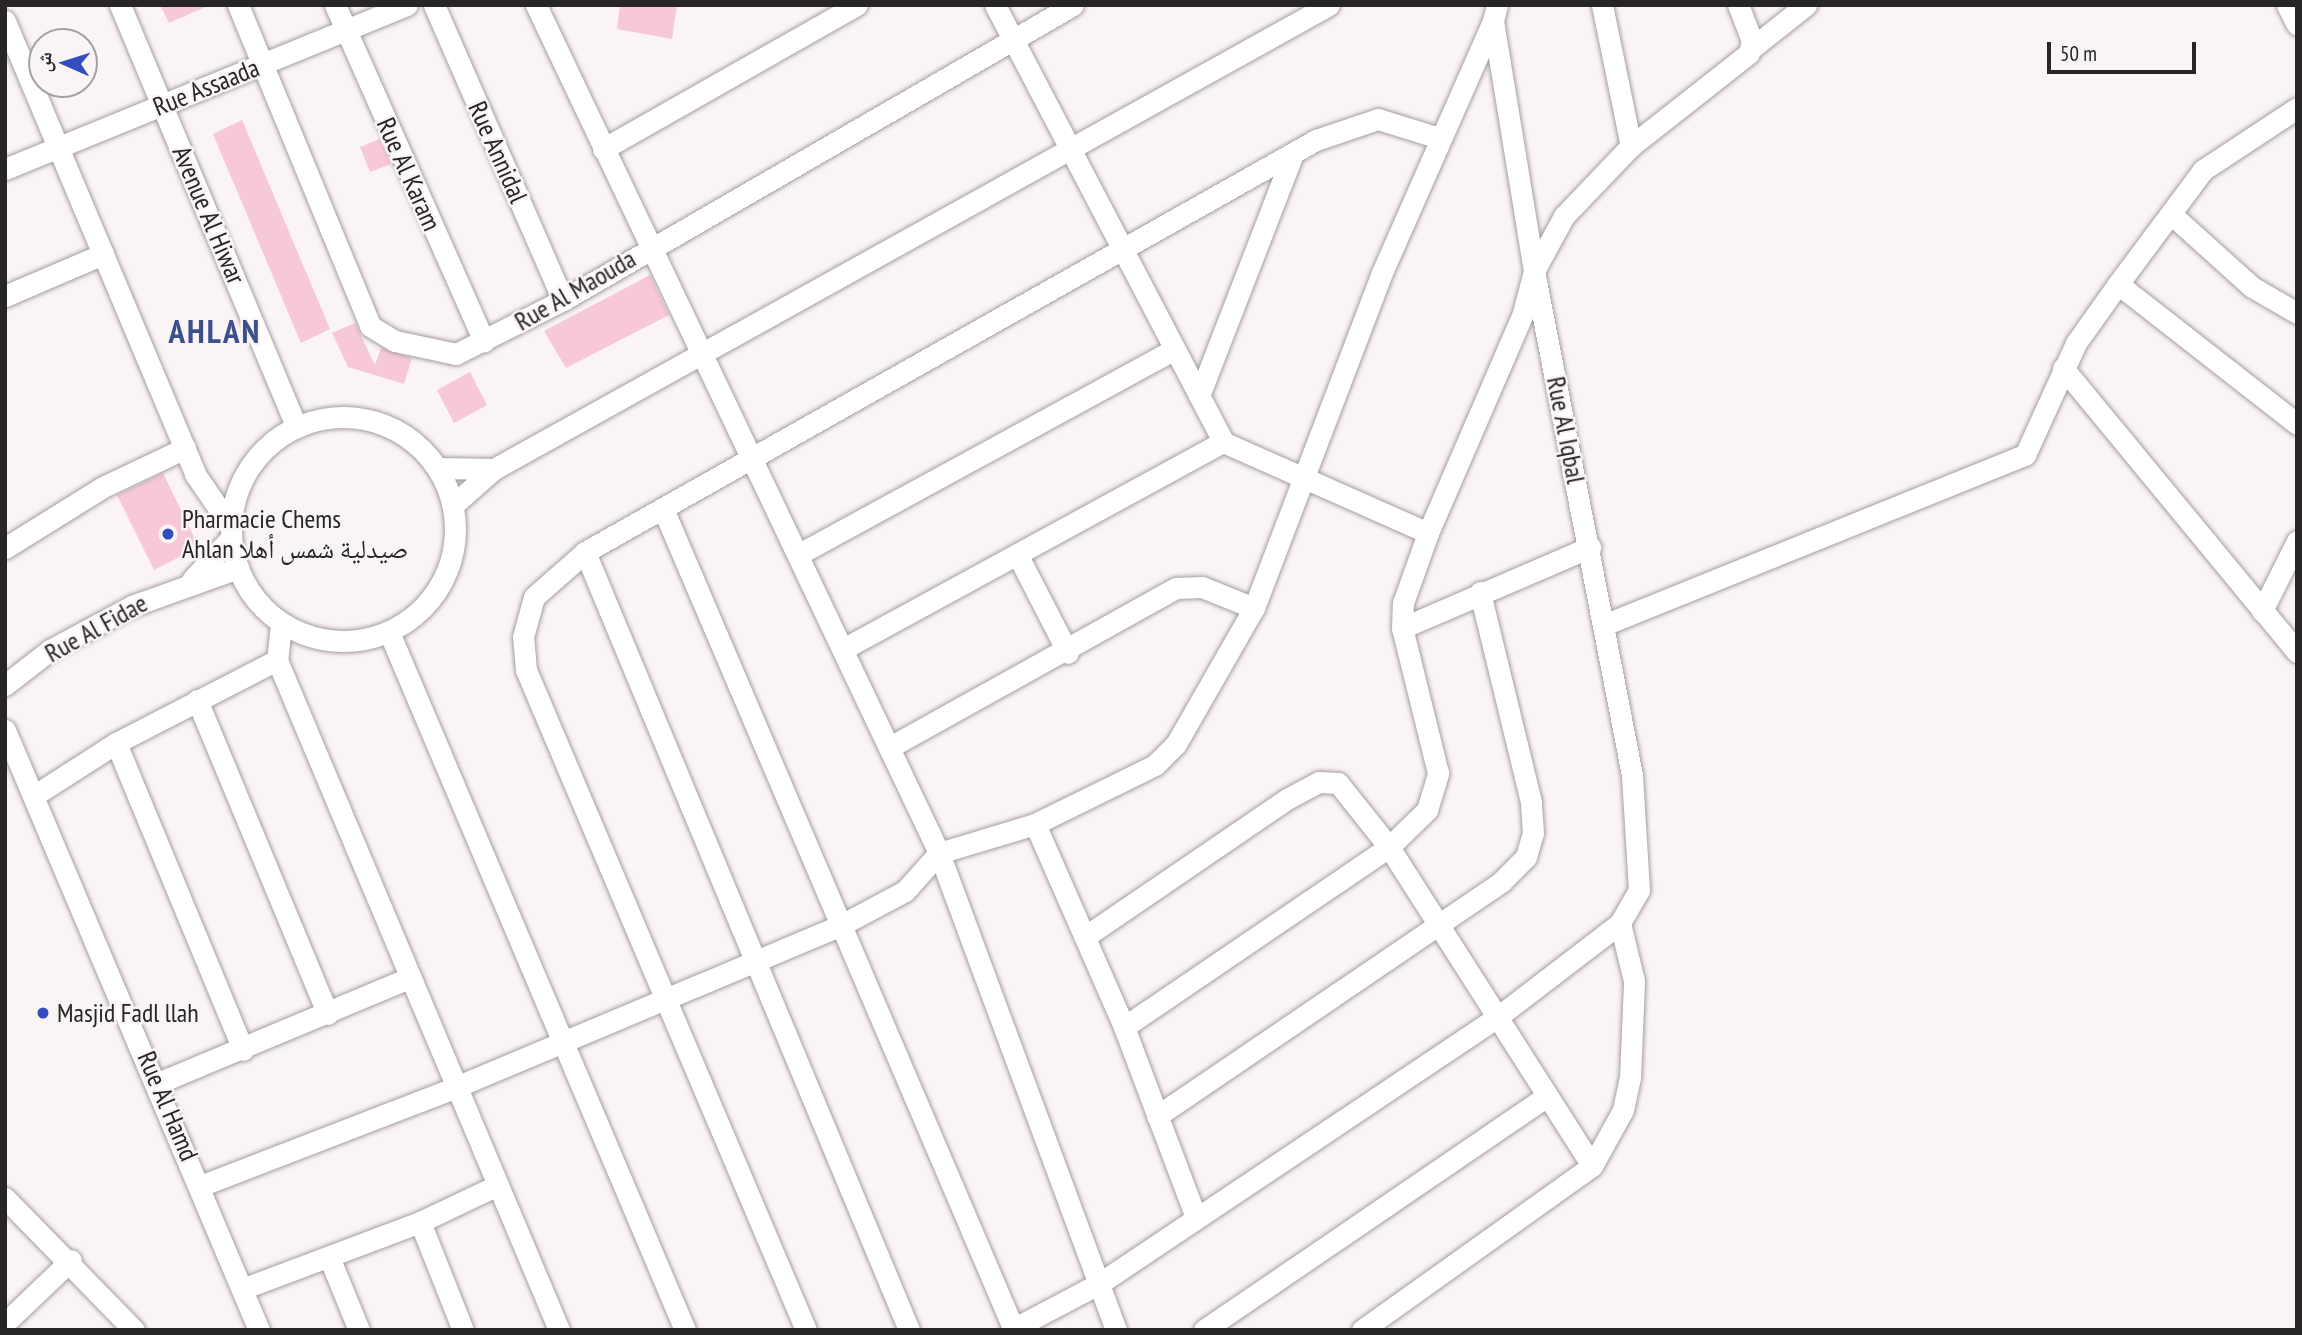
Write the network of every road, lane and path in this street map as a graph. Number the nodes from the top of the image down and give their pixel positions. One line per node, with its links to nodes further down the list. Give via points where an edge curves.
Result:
1 (120, 5): 23 (street, Avenue Al Hiwar)
2 (238, 5): 22 (street, Rue Al Maouda)
3 (335, 5): 18 (street, Rue Al Karam)
4 (407, 5): 18 (street, Rue Assaada)
5 (433, 5): 39 (street, Rue Annidal)
6 (536, 5): 28 (street)
7 (858, 5): 28 (street)
8 (995, 5): 19 (street)
9 (1073, 5): 19 (street, Rue Al Maouda)
10 (1329, 5): 26 (street)
11 (1602, 5): 27 (street)
12 (1738, 5): 21 (street)
13 (1806, 5): 21 (street)
14 (2287, 5): 17 (street)
15 (1495, 13): 25 (street); 36 (street, Rue Al Iqbal)
16 (5, 21): 20 (street)
17 (2297, 25)
18 (345, 31): 22 (street, Rue Assaada); 41 (street, Rue Al Karam)
19 (1012, 41): 26 (street); 33 (street, Rue Al Maouda)
20 (10, 45): 29 (street)
21 (1753, 47): 27 (street)
22 (262, 65): 23 (street, Rue Assaada); 41 (street, Rue Al Maouda, via 370,326 381,335 433,352 456,354)
23 (162, 106): 29 (street, Rue Assaada); 47 (street, Avenue Al Hiwar)
24 (2297, 108): 32 (street, via 2203,170)
25 (1439, 138): 30 (street, via 1390,120 1365,120); 53 (street)
26 (1068, 146): 34 (street); 43 (street)
27 (1631, 146): 36 (street, via 1564,216)
28 (603, 149): 33 (street)
29 (60, 150): 31 (street, Rue Assaada); 35 (street)
30 (1292, 156): 34 (street); 45 (street)
31 (5, 169)
32 (2171, 214): 37 (street); 40 (street, via 2252,288)
33 (648, 247): 39 (street, Rue Al Maouda); 43 (street)
34 (1123, 251): 42 (street); 50 (street)
35 (103, 254): 38 (street); 49 (street)
36 (1534, 271): 57 (street, via 1522,313); 60 (street, Rue Al Iqbal)
37 (2118, 284): 44 (street); 46 (street)
38 (5, 296)
39 (563, 300): 41 (street, Rue Al Maouda)
40 (2297, 313)
41 (484, 342)
42 (1173, 350): 45 (street); 63 (street)
43 (704, 352): 50 (street); 52 (street)
44 (2063, 368): 69 (street); 71 (street, via 2025,454)
45 (1199, 396): 48 (street)
46 (2297, 424)
47 (296, 426): 51 (street, via 341,416 386,424); 56 (street, via 252,463)
48 (1223, 442): 53 (street); 64 (street)
49 (185, 448): 56 (street, via 208,495); 61 (street, via 103,487)
50 (753, 459): 55 (street); 63 (street)
51 (439, 468): 52 (street); 54 (street)
52 (494, 469): 54 (street)
53 (1304, 478): 57 (street); 68 (street)
54 (453, 505): 73 (street, via 456,535 436,593)
55 (664, 511): 62 (street); 88 (street)
56 (231, 515): 58 (street)
57 (1428, 533): 72 (street, via 1403,603)
58 (231, 538): 65 (street); 66 (street, Rue Al Fidae)
59 (2297, 541): 69 (street)
60 (1590, 547): 67 (street); 71 (street, Rue Al Iqbal)
61 (5, 548)
62 (585, 552): 91 (street); 93 (street, via 534,597 523,656)
63 (799, 554): 74 (street)
64 (1017, 554): 74 (street); 76 (street)
65 (238, 568): 66 (street, Rue Al Fidae); 70 (street, via 255,600)
66 (192, 580): 78 (street, Rue Al Fidae, via 59,645)
67 (1480, 593): 72 (street); 89 (street, via 1513,710 1533,833 1517,869)
68 (1254, 608): 76 (street, via 1202,587 1176,588); 84 (street, via 1176,744 1155,765)
69 (2262, 611): 75 (street)
70 (281, 624): 73 (street, via 334,642); 77 (street)
71 (1606, 624): 87 (street, Rue Al Iqbal, via 1640,855 1639,890)
72 (1402, 628): 85 (street, via 1438,773 1427,810)
73 (389, 632): 97 (street)
74 (843, 649): 82 (street)
75 (2297, 652)
76 (1068, 653): 82 (street)
77 (277, 660): 79 (street); 92 (street)
78 (5, 685)
79 (197, 700): 81 (street); 94 (street)
80 (5, 730): 83 (street, Rue Al Hamd)
81 (116, 743): 83 (street); 98 (street)
82 (890, 747): 86 (street)
83 (35, 795): 99 (street, Rue Al Hamd)
84 (1035, 824): 86 (street); 90 (street)
85 (1389, 847): 89 (street); 90 (street, via 1349,789 1319,782); 96 (street)
86 (939, 853): 88 (street, via 905,891); 111 (street)
87 (1620, 923): 95 (street); 103 (street, via 1634,981 1630,1078 1623,1110)
88 (843, 924): 91 (street); 114 (street)
89 (1440, 925): 95 (street); 102 (street)
90 (1086, 936): 96 (street)
91 (754, 960): 93 (street); 122 (street)
92 (411, 977): 94 (street); 100 (street)
93 (662, 999): 97 (street); 121 (street)
94 (328, 1014): 98 (street)
95 (1494, 1019): 101 (street); 107 (street)
96 (1124, 1027): 102 (street)
97 (558, 1041): 100 (street); 120 (street)
98 (243, 1050): 99 (street)
99 (158, 1083): 105 (street, Rue Al Hamd)
100 (456, 1087): 104 (street); 105 (street)
101 (1545, 1097): 103 (street); 124 (street)
102 (1157, 1116): 107 (street)
103 (1592, 1167): 125 (street)
104 (498, 1185): 108 (street); 119 (street)
105 (200, 1186): 112 (street, Rue Al Hamd)
106 (5, 1198): 110 (street)
107 (1195, 1215): 111 (street)
108 (420, 1223): 109 (street); 118 (street)
109 (329, 1257): 112 (street); 117 (street)
110 (71, 1260): 113 (street); 115 (street)
111 (1100, 1283): 114 (street); 123 (street)
112 (242, 1289): 116 (street, Rue Al Hamd)
113 (5, 1323)
114 (1013, 1329)
115 (134, 1330)
116 (259, 1330)
117 (359, 1330)
118 (463, 1330)
119 (559, 1330)
120 (685, 1330)
121 (806, 1330)
122 (909, 1330)
123 (1116, 1330)
124 (1203, 1330)
125 (1362, 1330)

